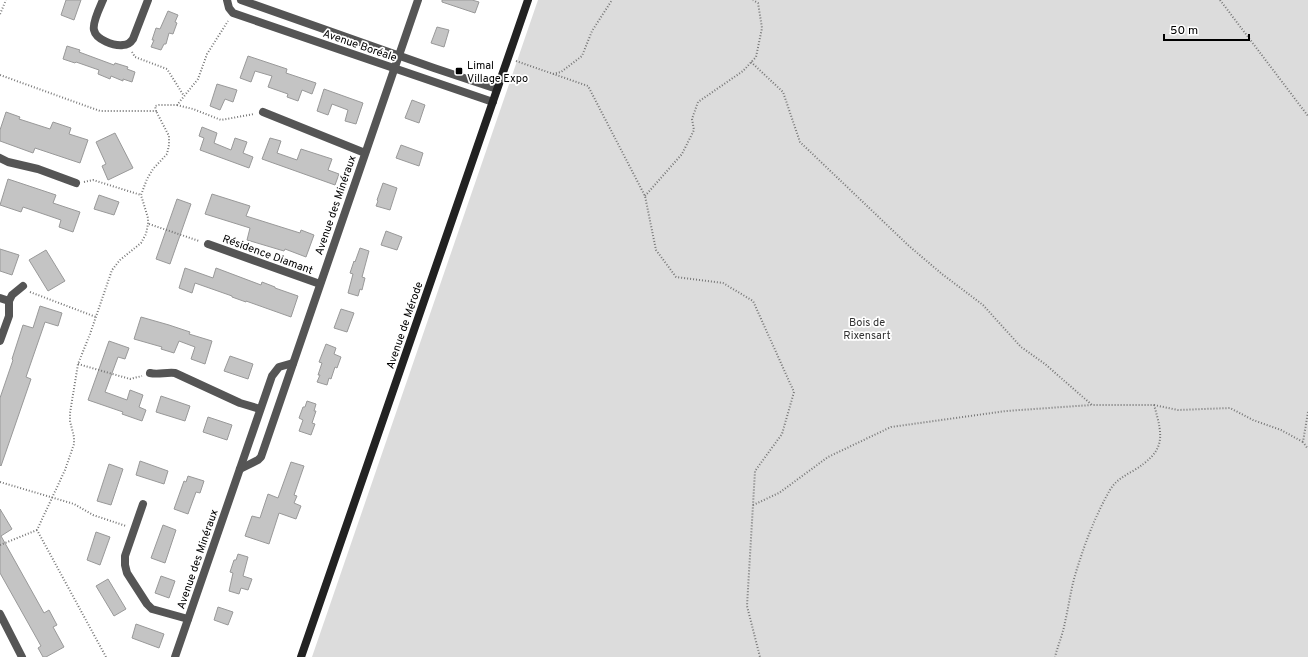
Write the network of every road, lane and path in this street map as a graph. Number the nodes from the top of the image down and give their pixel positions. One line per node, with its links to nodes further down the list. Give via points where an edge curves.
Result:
1 (6, 0): 12 (path)
2 (103, 0): 13 (street, via 94,25 96,35 104,41)
3 (148, 0): 13 (street, via 134,36)
4 (227, 0): 11 (street, via 229,8)
5 (241, 0): 14 (street, Avenue Boréale)
6 (418, 0): 14 (street, Avenue des Minéraux)
7 (528, 0): 15 (street, Avenue de Mérode)
8 (612, 0): 18 (path, via 592,31 582,56 561,72)
9 (753, 0): 16 (path, via 758,3 762,28 756,57)
10 (1220, 0): 26 (path)
11 (234, 13): 17 (street, Avenue Boréale); 21 (path, via 207,54 198,79)
12 (0, 14)
13 (127, 44): 21 (path, via 135,57 167,69)
14 (399, 55): 17 (street, Avenue des Minéraux); 20 (street, Avenue Boréale)
15 (508, 59): 18 (path); 20 (street, Avenue de Mérode)
16 (751, 62): 31 (path, via 743,71 698,102 692,120 694,130 682,154); 43 (path, via 783,92 800,142 909,246 983,305 1021,347 1045,364)
17 (395, 69): 22 (street, Avenue Boréale); 27 (street, Avenue des Minéraux)
18 (552, 74): 31 (path, via 588,86)
19 (0, 75): 24 (path, via 100,111)
20 (497, 89): 22 (street, Avenue de Mérode)
21 (184, 96): 23 (path)
22 (493, 102): 62 (street, Avenue de Mérode)
23 (176, 105): 24 (path, via 155,106); 25 (path, via 221,120)
24 (156, 111): 30 (path, via 169,136 169,145 167,154 152,169)
25 (263, 112): 27 (street)
26 (1308, 116)
27 (365, 153): 34 (street, Avenue des Minéraux)
28 (0, 158): 29 (street)
29 (76, 183): 30 (path, via 93,180)
30 (141, 195): 32 (path)
31 (645, 196): 53 (path, via 656,250 676,277 723,283 753,301 794,392 782,434 755,471)
32 (148, 224): 33 (path); 38 (path, via 141,243 112,270)
33 (208, 244): 34 (street, Résidence Diamant)
34 (320, 284): 40 (street, Avenue des Minéraux)
35 (23, 286): 37 (street); 38 (path, via 31,293)
36 (0, 298): 37 (street)
37 (9, 301): 39 (street, via 9,316)
38 (96, 316): 41 (path)
39 (0, 341)
40 (293, 363): 45 (street, Avenue des Minéraux, via 275,370); 49 (street, Avenue des Minéraux, via 261,456)
41 (78, 364): 42 (path, via 130,379); 51 (path, via 70,413 74,444)
42 (150, 374): 45 (street, via 170,372 240,403)
43 (1092, 405): 44 (path); 53 (path, via 1006,411 891,427 828,457 779,493)
44 (1154, 405): 47 (path, via 1178,410 1230,408); 64 (path, via 1160,439 1156,451 1152,457 1120,478 1111,489 1093,523 1076,573)
45 (260, 409): 49 (street, Avenue des Minéraux)
46 (1308, 412): 47 (path)
47 (1303, 442): 48 (path)
48 (1308, 449)
49 (240, 469): 58 (street, Avenue des Minéraux)
50 (0, 482): 51 (path)
51 (52, 497): 54 (path); 55 (path)
52 (143, 504): 55 (street)
53 (753, 505): 63 (path, via 747,606)
54 (37, 530): 56 (path); 60 (path)
55 (135, 530): 58 (street, via 125,556 127,574 152,608)
56 (0, 545)
57 (0, 614): 59 (street)
58 (188, 620): 61 (street, Avenue des Minéraux)
59 (22, 657)
60 (106, 657)
61 (175, 657)
62 (301, 657)
63 (760, 657)
64 (1055, 657)

